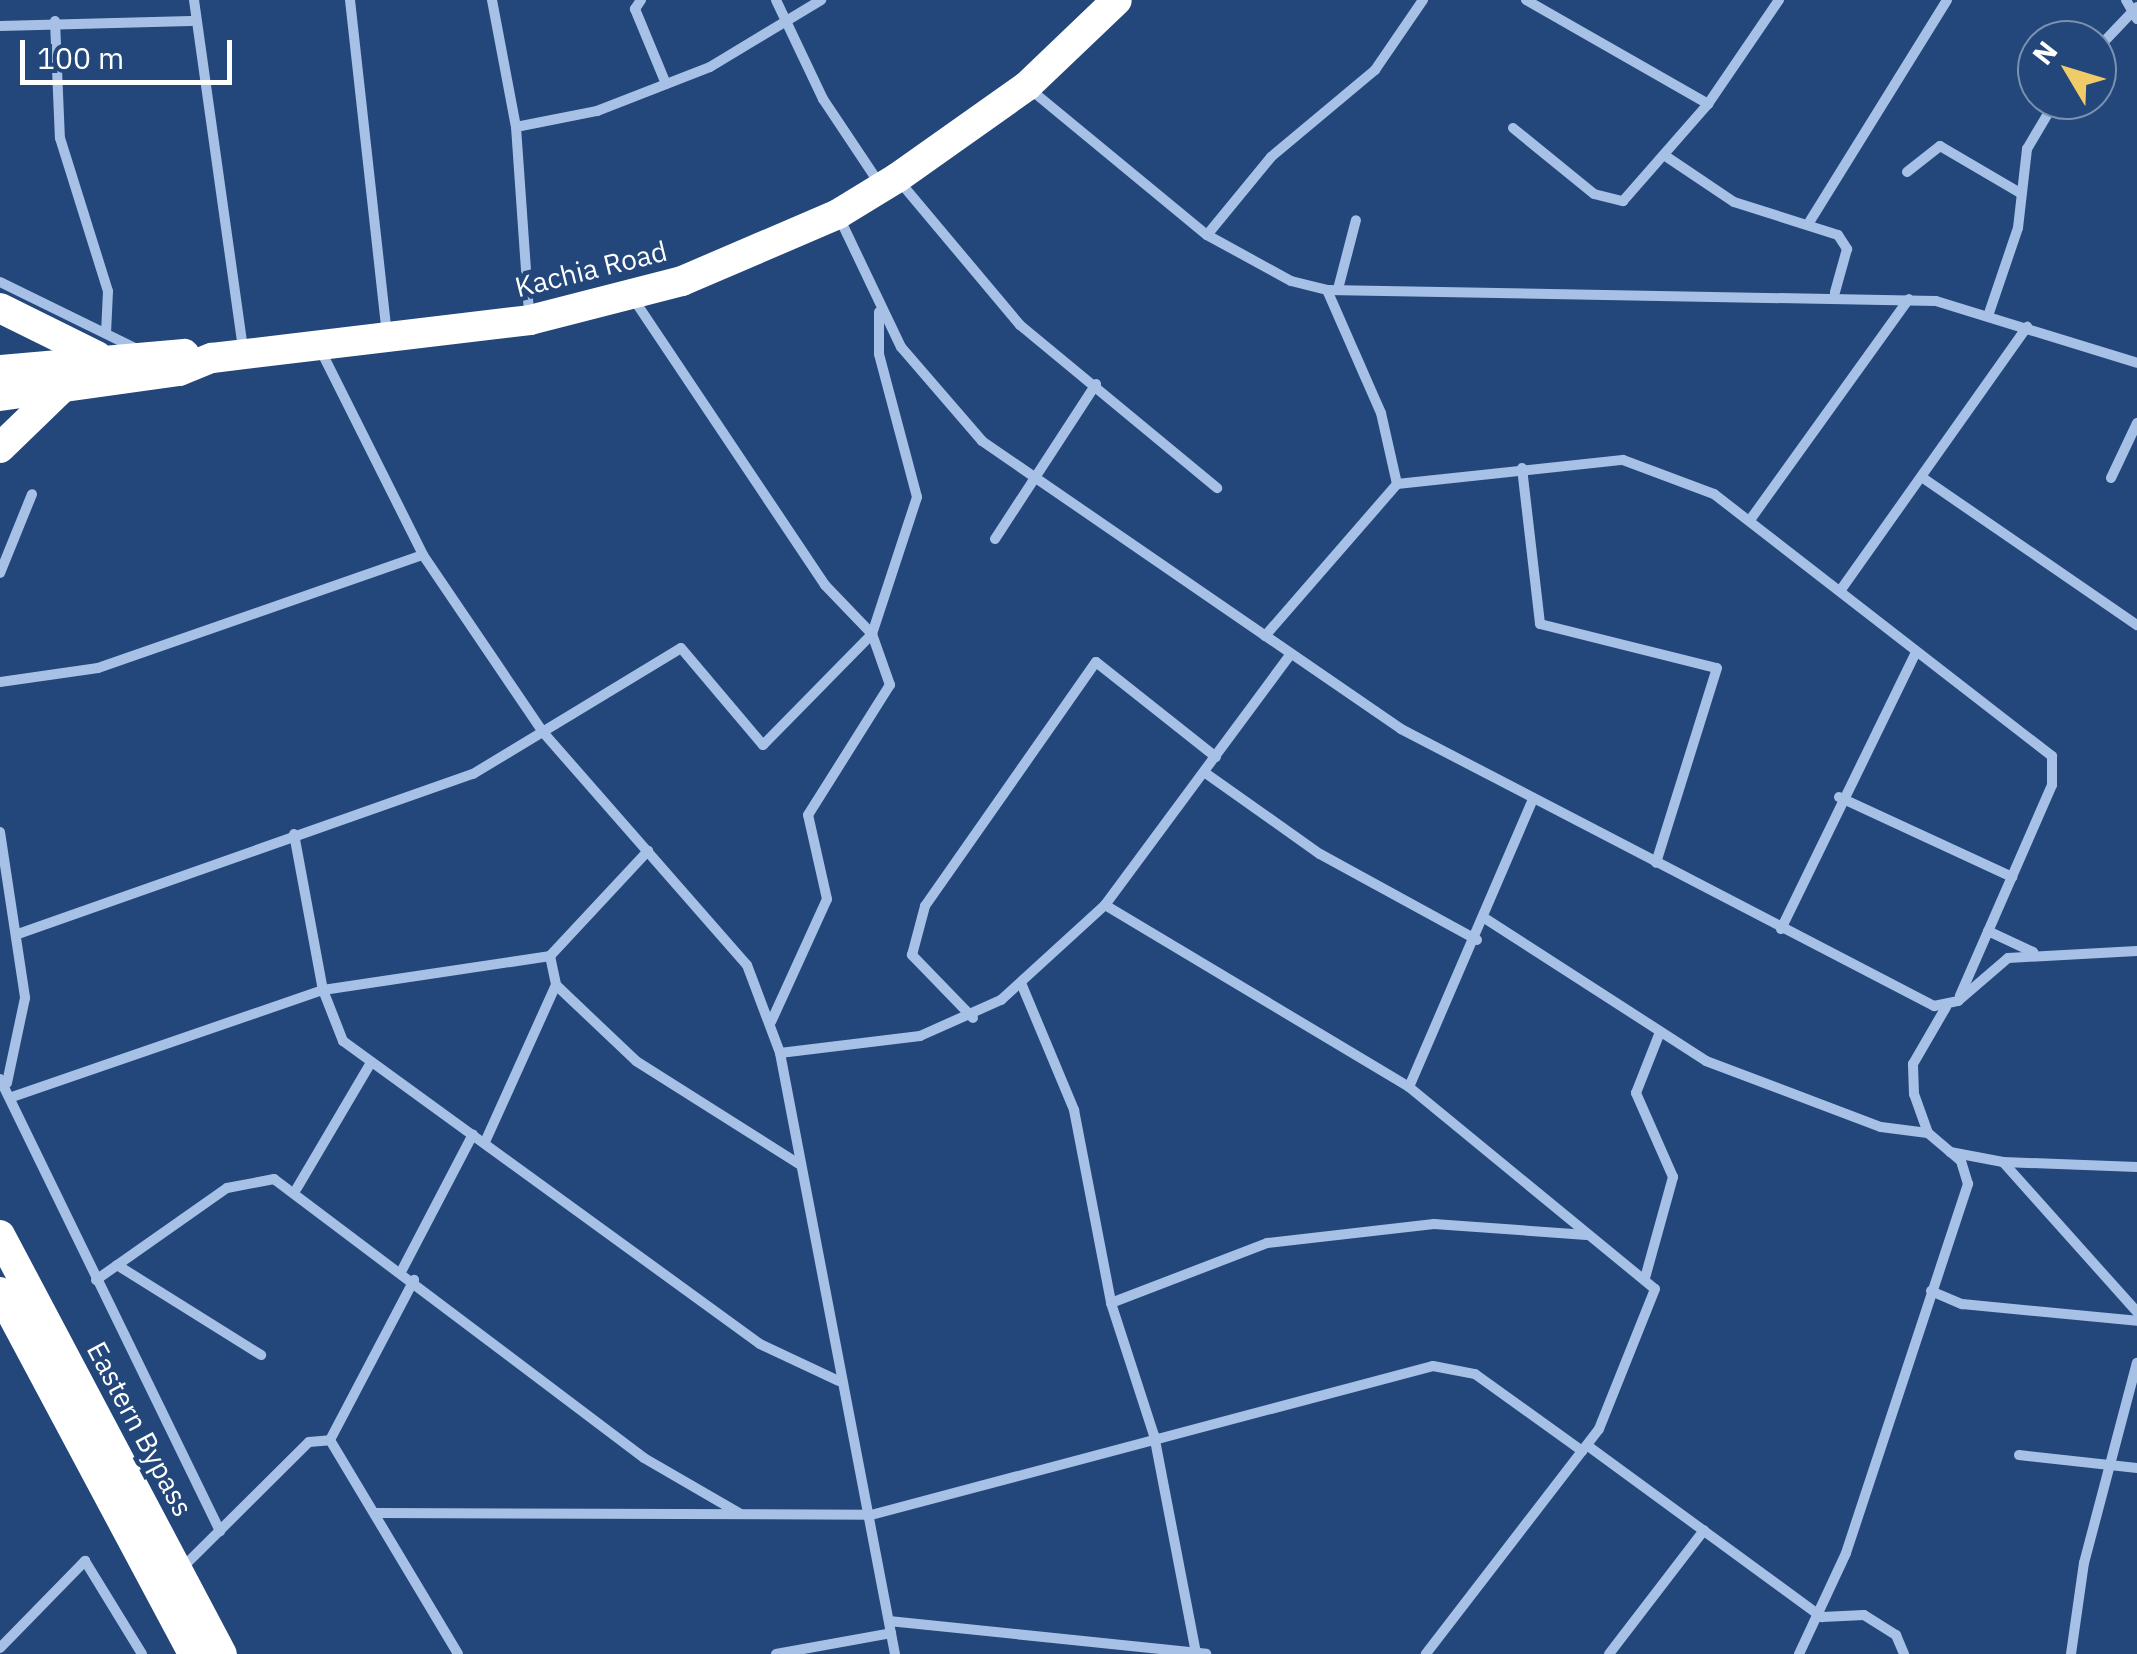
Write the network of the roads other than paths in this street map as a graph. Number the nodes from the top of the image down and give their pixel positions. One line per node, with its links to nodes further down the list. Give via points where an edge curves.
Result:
1 (194, 0): 15 (street)
2 (350, 0): 43 (street)
3 (492, 0): 23 (street)
4 (641, 0): 19 (street, via 635,10)
5 (776, 0): 16 (street)
6 (820, 0): 16 (street)
7 (1117, 0): 20 (highway, Kachia Road)
8 (1423, 0): 32 (street, via 1375,70 1270,157)
9 (1526, 0): 21 (street)
10 (1779, 0): 21 (street)
11 (1947, 0): 31 (street)
12 (2126, 0): 13 (street)
13 (2136, 12): 18 (street)
14 (54, 20): 15 (street); 17 (street); 44 (street, via 60,138 104,274)
15 (191, 22): 46 (street)
16 (787, 24): 19 (street); 27 (street)
17 (0, 26)
18 (2117, 30)
19 (666, 84): 23 (street, via 597,111)
20 (1026, 86): 27 (highway, Kachia Road); 32 (street)
21 (1708, 104): 25 (street)
22 (2044, 120): 28 (street, via 2027,150)
23 (516, 127): 41 (street)
24 (1514, 128): 25 (street, via 1594,194 1623,200)
25 (1664, 155): 31 (street, via 1734,202)
26 (1907, 172): 28 (street, via 1930,145 1940,146)
27 (889, 182): 29 (highway, Kachia Road); 50 (street, via 983,288)
28 (2020, 193): 40 (street, via 2012,254)
29 (838, 214): 36 (highway, Kachia Road); 39 (street)
30 (1356, 220): 34 (street)
31 (1810, 221): 35 (street, via 1847,248)
32 (1208, 234): 34 (street, via 1290,281)
33 (0, 282): 44 (street)
34 (1332, 290): 35 (street); 59 (street, via 1381,413)
35 (1835, 292): 37 (street)
36 (632, 297): 41 (highway, Kachia Road); 68 (street, via 826,585)
37 (1909, 299): 40 (street); 62 (street)
38 (0, 308): 44 (highway)
39 (878, 312): 56 (street, via 942,398); 68 (street, via 879,354 917,497)
40 (1988, 316): 42 (street)
41 (530, 320): 43 (highway, Kachia Road)
42 (2027, 327): 48 (street); 57 (street)
43 (388, 341): 45 (highway, Kachia Road)
44 (103, 345): 47 (highway); 49 (highway)
45 (321, 350): 46 (highway, Kachia Road); 64 (street)
46 (244, 355): 47 (highway, Kachia Road)
47 (212, 358): 51 (highway, Kachia Road)
48 (2137, 363)
49 (0, 370)
50 (1096, 384): 56 (street); 60 (street)
51 (64, 387): 52 (highway, Kachia Road); 54 (highway)
52 (0, 396)
53 (2137, 423): 58 (street)
54 (0, 448)
55 (1522, 468): 59 (street); 62 (street, via 1605,460 1663,470); 81 (street, via 1540,624 1716,668)
56 (1029, 478): 63 (street); 69 (street)
57 (1923, 478): 66 (street); 67 (street)
58 (2112, 478)
59 (1397, 484): 69 (street)
60 (1217, 488)
61 (32, 494): 65 (street)
62 (1750, 520): 66 (street)
63 (994, 539)
64 (423, 555): 72 (street, via 98,668); 73 (street)
65 (0, 573)
66 (1840, 591): 70 (street)
67 (2137, 625)
68 (872, 634): 73 (street, via 764,745 681,648); 98 (street, via 890,686 808,815 826,899)
69 (1265, 636): 71 (street)
70 (1916, 652): 76 (street); 82 (street, via 2052,756 2052,785)
71 (1290, 654): 74 (street); 77 (street)
72 (0, 682)
73 (542, 731): 79 (street, via 473,774); 80 (street)
74 (1216, 757): 75 (street); 97 (street, via 1096,662 925,906 912,954)
75 (1204, 772): 83 (street); 88 (street, via 1320,854)
76 (1840, 797): 82 (street); 85 (street)
77 (1532, 801): 81 (street); 84 (street)
78 (0, 832): 87 (street)
79 (294, 834): 87 (street); 94 (street)
80 (648, 851): 91 (street); 98 (street, via 747,965)
81 (1656, 864): 85 (street)
82 (2012, 877): 86 (street)
83 (1105, 905): 92 (street); 103 (street)
84 (1486, 920): 88 (street); 99 (street)
85 (1781, 929): 96 (street)
86 (1988, 931): 90 (street); 95 (street)
87 (18, 934): 102 (street, via 25,998)
88 (1477, 940): 103 (street)
89 (2136, 949): 90 (street)
90 (2033, 952): 95 (street, via 1996,963)
91 (550, 956): 93 (street); 94 (street)
92 (1021, 983): 97 (street); 122 (street, via 1074,1110)
93 (556, 985): 107 (street); 110 (street, via 636,1061)
94 (323, 990): 101 (street, via 342,1041); 104 (street)
95 (1958, 1001): 96 (street)
96 (1946, 1007): 106 (street, via 1914,1064)
97 (972, 1018): 100 (street, via 920,1036)
98 (771, 1022): 100 (street)
99 (1660, 1032): 106 (street, via 1748,1079); 117 (street, via 1636,1093 1673,1177)
100 (780, 1053): 110 (street)
101 (370, 1064): 105 (street); 112 (street)
102 (3, 1081): 104 (street)
103 (1409, 1086): 114 (street)
104 (12, 1096): 118 (street)
105 (473, 1134): 107 (street); 116 (street)
106 (1928, 1134): 108 (street)
107 (484, 1142): 127 (street, via 760,1344)
108 (1950, 1152): 109 (street); 121 (street, via 1968,1184)
109 (2003, 1162): 111 (street); 123 (street)
110 (798, 1164): 127 (street)
111 (2137, 1166)
112 (297, 1188): 115 (street, via 254,1178 227,1188); 116 (street)
113 (0, 1235): 139 (highway, Eastern Bypass)
114 (1588, 1235): 117 (street); 122 (street, via 1434,1224 1267,1243)
115 (118, 1265): 118 (street); 125 (street)
116 (402, 1270): 119 (street)
117 (1645, 1278): 130 (street, via 1656,1299)
118 (96, 1280): 138 (street)
119 (414, 1280): 129 (street); 135 (street, via 644,1458)
120 (0, 1292): 145 (highway)
121 (1931, 1292): 124 (street, via 1962,1304); 140 (street)
122 (1111, 1303): 128 (street)
123 (2137, 1312)
124 (2137, 1321)
125 (260, 1354)
126 (2137, 1363): 132 (street)
127 (839, 1381): 136 (street)
128 (1154, 1435): 130 (street, via 1433,1366 1475,1374); 136 (street); 143 (street)
129 (330, 1440): 134 (street); 138 (street, via 309,1442)
130 (1585, 1449): 137 (street); 151 (street)
131 (2019, 1455): 132 (street)
132 (2113, 1466): 133 (street); 155 (street, via 2076,1594)
133 (2137, 1468)
134 (378, 1513): 135 (street); 147 (street)
135 (740, 1514): 136 (street)
136 (871, 1515): 141 (street)
137 (1704, 1530): 140 (street); 152 (street)
138 (220, 1531): 139 (street)
139 (178, 1571): 146 (highway, Eastern Bypass)
140 (1822, 1617): 153 (street); 154 (street, via 1864,1615 1896,1635)
141 (890, 1627): 143 (street); 148 (street); 149 (street)
142 (0, 1648): 144 (street, via 86,1561)
143 (1196, 1653): 150 (street)
144 (142, 1654)
145 (193, 1654)
146 (222, 1654)
147 (458, 1654)
148 (776, 1654)
149 (894, 1654)
150 (1206, 1654)
151 (1426, 1654)
152 (1609, 1654)
153 (1799, 1654)
154 (1904, 1654)
155 (2071, 1654)

